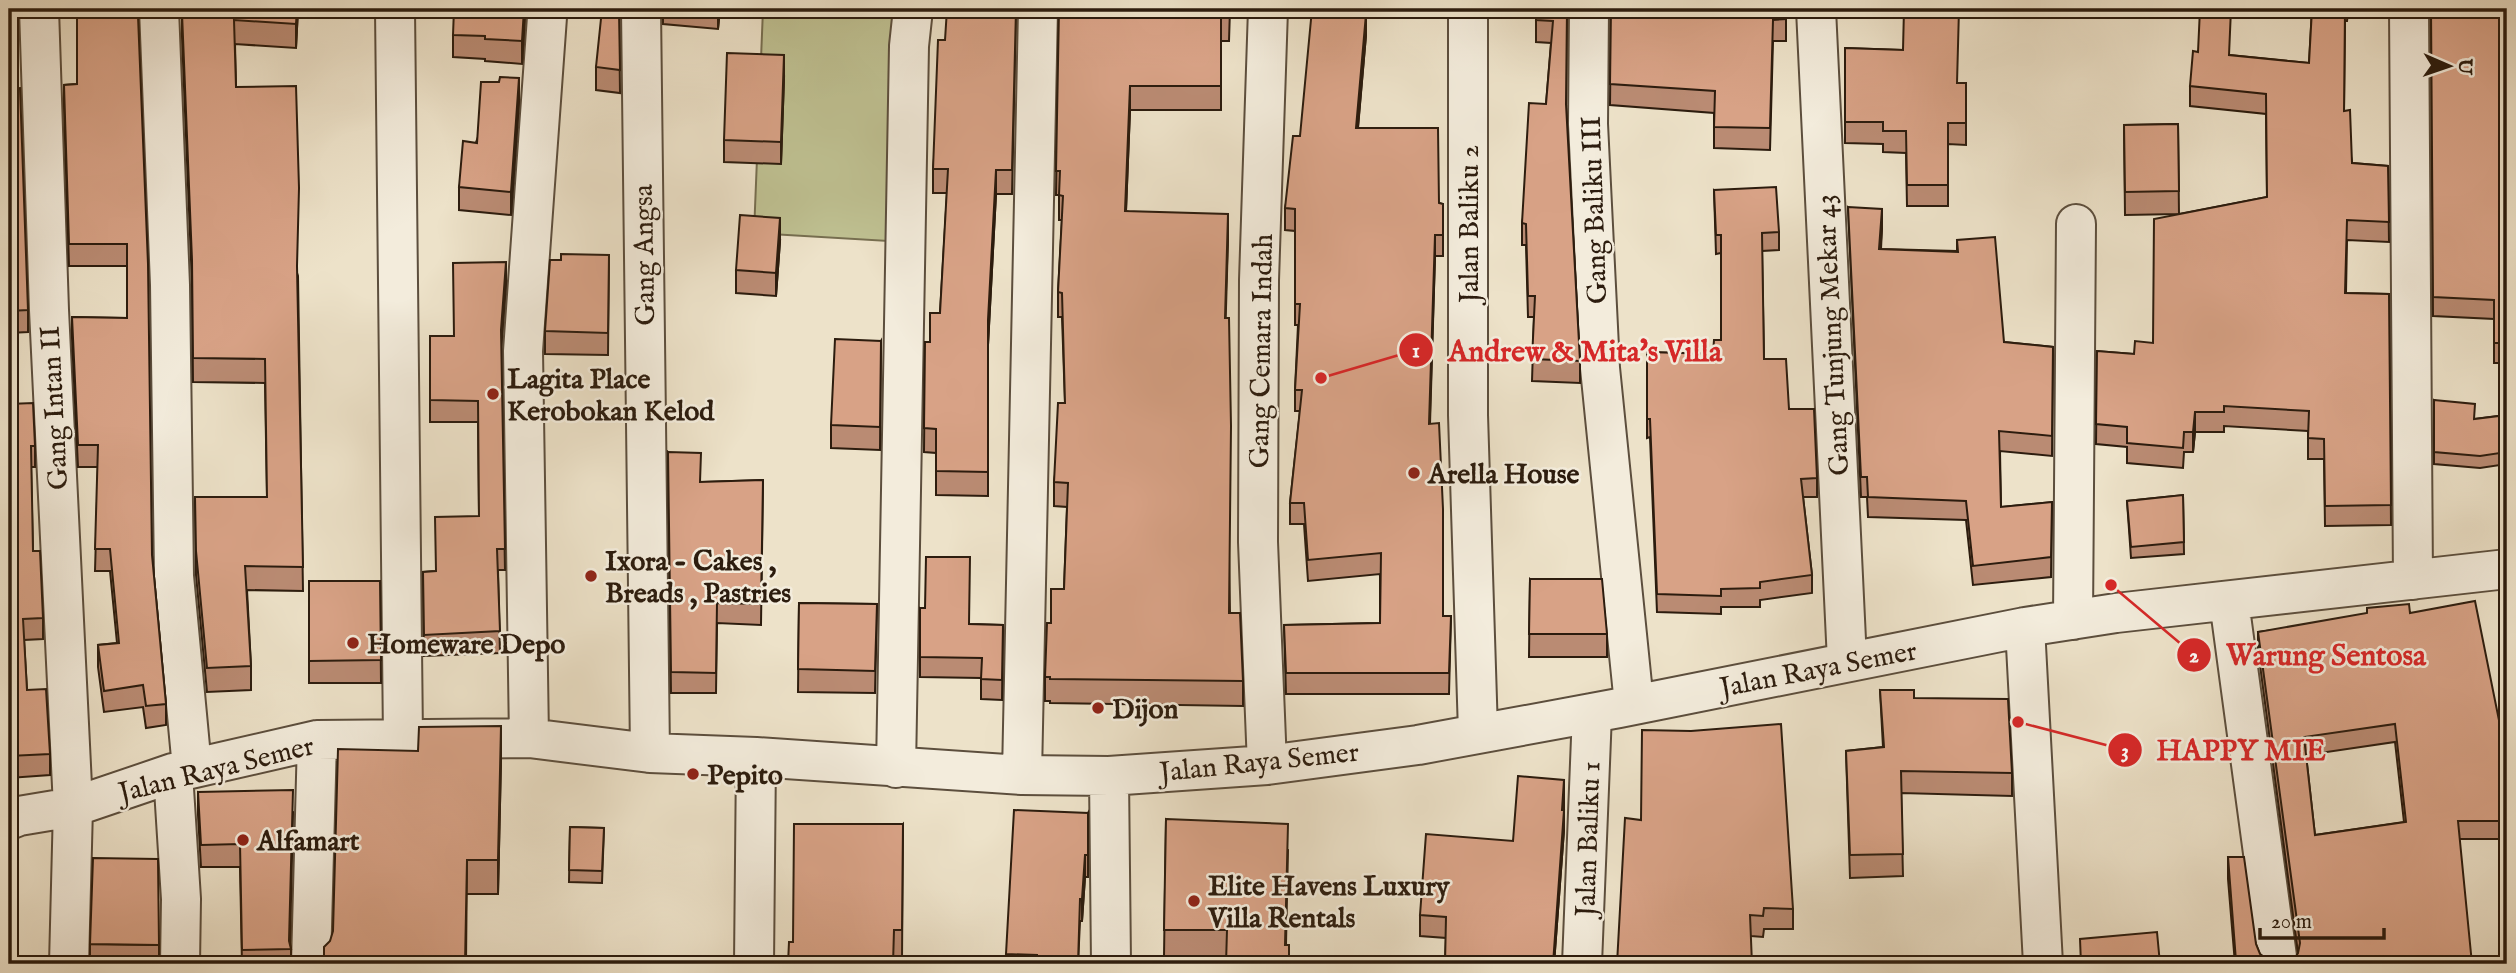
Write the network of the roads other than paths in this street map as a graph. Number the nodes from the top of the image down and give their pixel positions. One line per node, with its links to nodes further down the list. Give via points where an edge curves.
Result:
1 (39, 9): 33 (street, Gang Intan II)
2 (159, 9): 30 (street)
3 (396, 9): 23 (street)
4 (641, 9): 26 (street, Gang Angsa)
5 (913, 9): 29 (street)
6 (1038, 9): 31 (street)
7 (1268, 9): 28 (street, Gang Cemara Indah, via 1258,542)
8 (1468, 9): 22 (street, Jalan Baliku 2, via 1468,415)
9 (1589, 9): 20 (street, Gang Baliku III, via 1588,124 1600,368)
10 (1816, 9): 19 (street, Gang Tunjung Mekar 43)
11 (2409, 9): 15 (street)
12 (547, 17): 24 (street, via 523,351)
13 (2076, 224): 17 (street)
14 (2507, 569): 15 (street, Jalan Raya Semer)
15 (2413, 580): 16 (street, Jalan Raya Semer)
16 (2229, 601): 17 (street, Jalan Raya Semer); 42 (street)
17 (2073, 620): 18 (street, Jalan Raya Semer)
18 (2025, 627): 19 (street, Jalan Raya Semer); 41 (street)
19 (1847, 661): 20 (street, Jalan Raya Semer)
20 (1634, 704): 21 (street, Jalan Raya Semer)
21 (1592, 713): 22 (street, Jalan Raya Semer); 40 (street, Jalan Baliku 1)
22 (1478, 732): 28 (street, Jalan Raya Semer)
23 (404, 738): 24 (street, Jalan Raya Semer); 25 (street, Jalan Raya Semer)
24 (529, 738): 26 (street, Jalan Raya Semer)
25 (317, 740): 30 (street, Jalan Raya Semer); 37 (street)
26 (650, 753): 27 (street, Jalan Raya Semer)
27 (756, 757): 29 (street, Jalan Raya Semer); 38 (street)
28 (1267, 765): 32 (street, Jalan Raya Semer)
29 (896, 768): 31 (street, Jalan Raya Semer)
30 (183, 770): 33 (street, Jalan Raya Semer); 36 (street)
31 (1022, 775): 32 (street, Jalan Raya Semer)
32 (1109, 776): 39 (street)
33 (73, 807): 34 (street, Jalan Raya Semer); 35 (street, Gang Intan II)
34 (9, 820)
35 (69, 964)
36 (180, 964)
37 (311, 964)
38 (754, 964)
39 (1111, 964)
40 (1582, 964)
41 (2043, 964)
42 (2278, 964)

